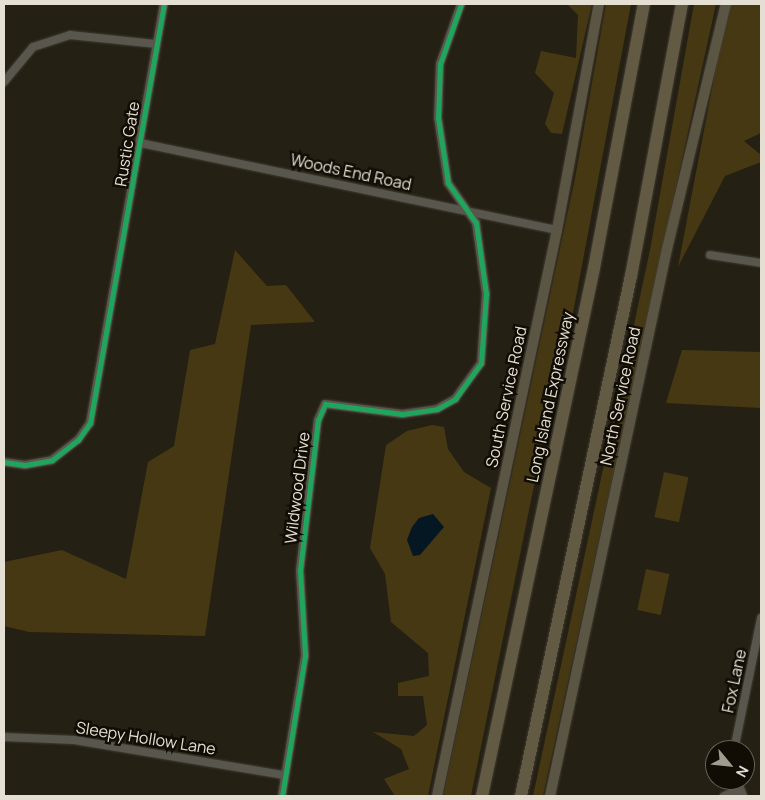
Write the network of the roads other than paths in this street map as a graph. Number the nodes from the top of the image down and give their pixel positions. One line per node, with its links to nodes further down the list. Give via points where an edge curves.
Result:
1 (164, 4): 7 (street, Rustic Gate)
2 (461, 4): 10 (street, Wildwood Drive, via 440,64 438,118 448,183)
3 (599, 4): 11 (main road, South Service Road)
4 (644, 4): 22 (highway, Long Island Expressway, via 596,259)
5 (682, 4): 23 (highway, via 635,257)
6 (726, 4): 24 (main road, North Service Road, via 667,248)
7 (155, 44): 8 (street, via 90,34 63,36 33,47); 9 (street, Rustic Gate)
8 (4, 82)
9 (140, 143): 10 (street, Woods End Road); 14 (street, Rustic Gate, via 90,423 78,440 52,460 25,465)
10 (464, 209): 11 (street, Woods End Road); 18 (street, Wildwood Drive, via 476,223 486,311 481,362 470,382 437,409 402,414 325,404 318,420 300,570 305,655)
11 (557, 230): 21 (main road, South Service Road)
12 (710, 255): 13 (street)
13 (761, 264)
14 (4, 462)
15 (761, 618): 17 (street, Fox Lane)
16 (4, 737): 18 (street, Sleepy Hollow Lane, via 74,740)
17 (736, 740)
18 (284, 775): 20 (street, Wildwood Drive)
19 (741, 793): 25 (street)
20 (282, 796)
21 (437, 796)
22 (482, 796)
23 (520, 796)
24 (550, 796)
25 (724, 796)

